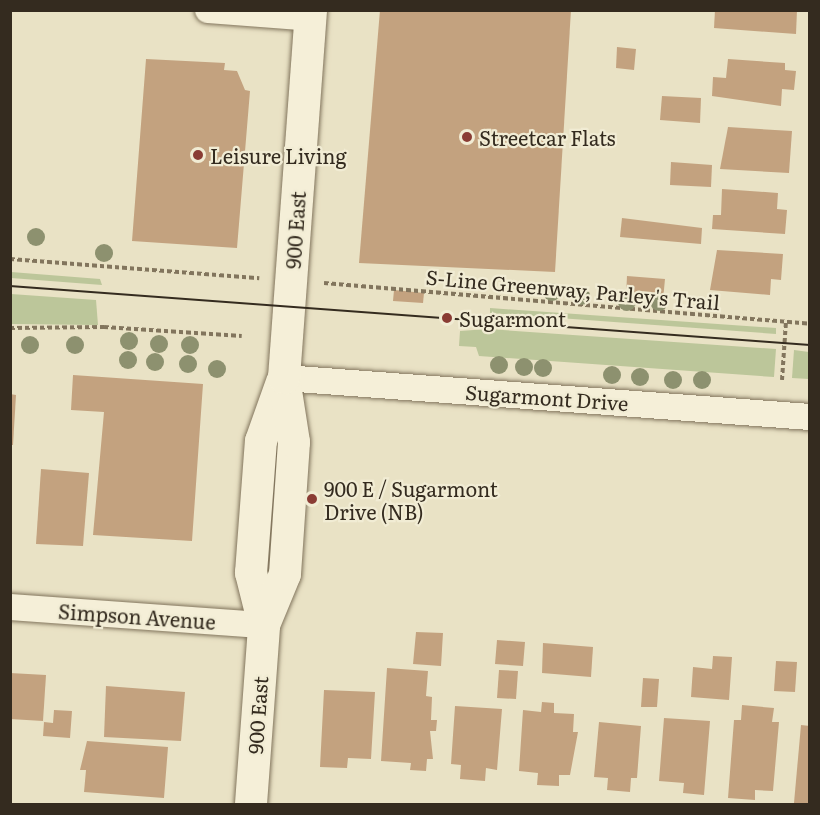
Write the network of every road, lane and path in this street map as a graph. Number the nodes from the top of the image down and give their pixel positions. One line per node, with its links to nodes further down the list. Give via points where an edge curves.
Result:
1 (208, 10): 2 (street)
2 (311, 14): 10 (street, 900 East)
3 (10, 259): 4 (path)
4 (247, 277)
5 (334, 284): 6 (path, S-Line Greenway, Parley's Trail)
6 (786, 322): 7 (path, S-Line Greenway, Parley's Trail); 11 (path)
7 (810, 324)
8 (10, 328): 9 (path, via 104,327)
9 (243, 336)
10 (284, 378): 12 (street, Sugarmont Drive); 14 (street, 900 East, via 260,452 251,573)
11 (782, 380)
12 (810, 417)
13 (10, 607): 14 (street, Simpson Avenue)
14 (264, 625): 15 (street, 900 East)
15 (250, 804)

